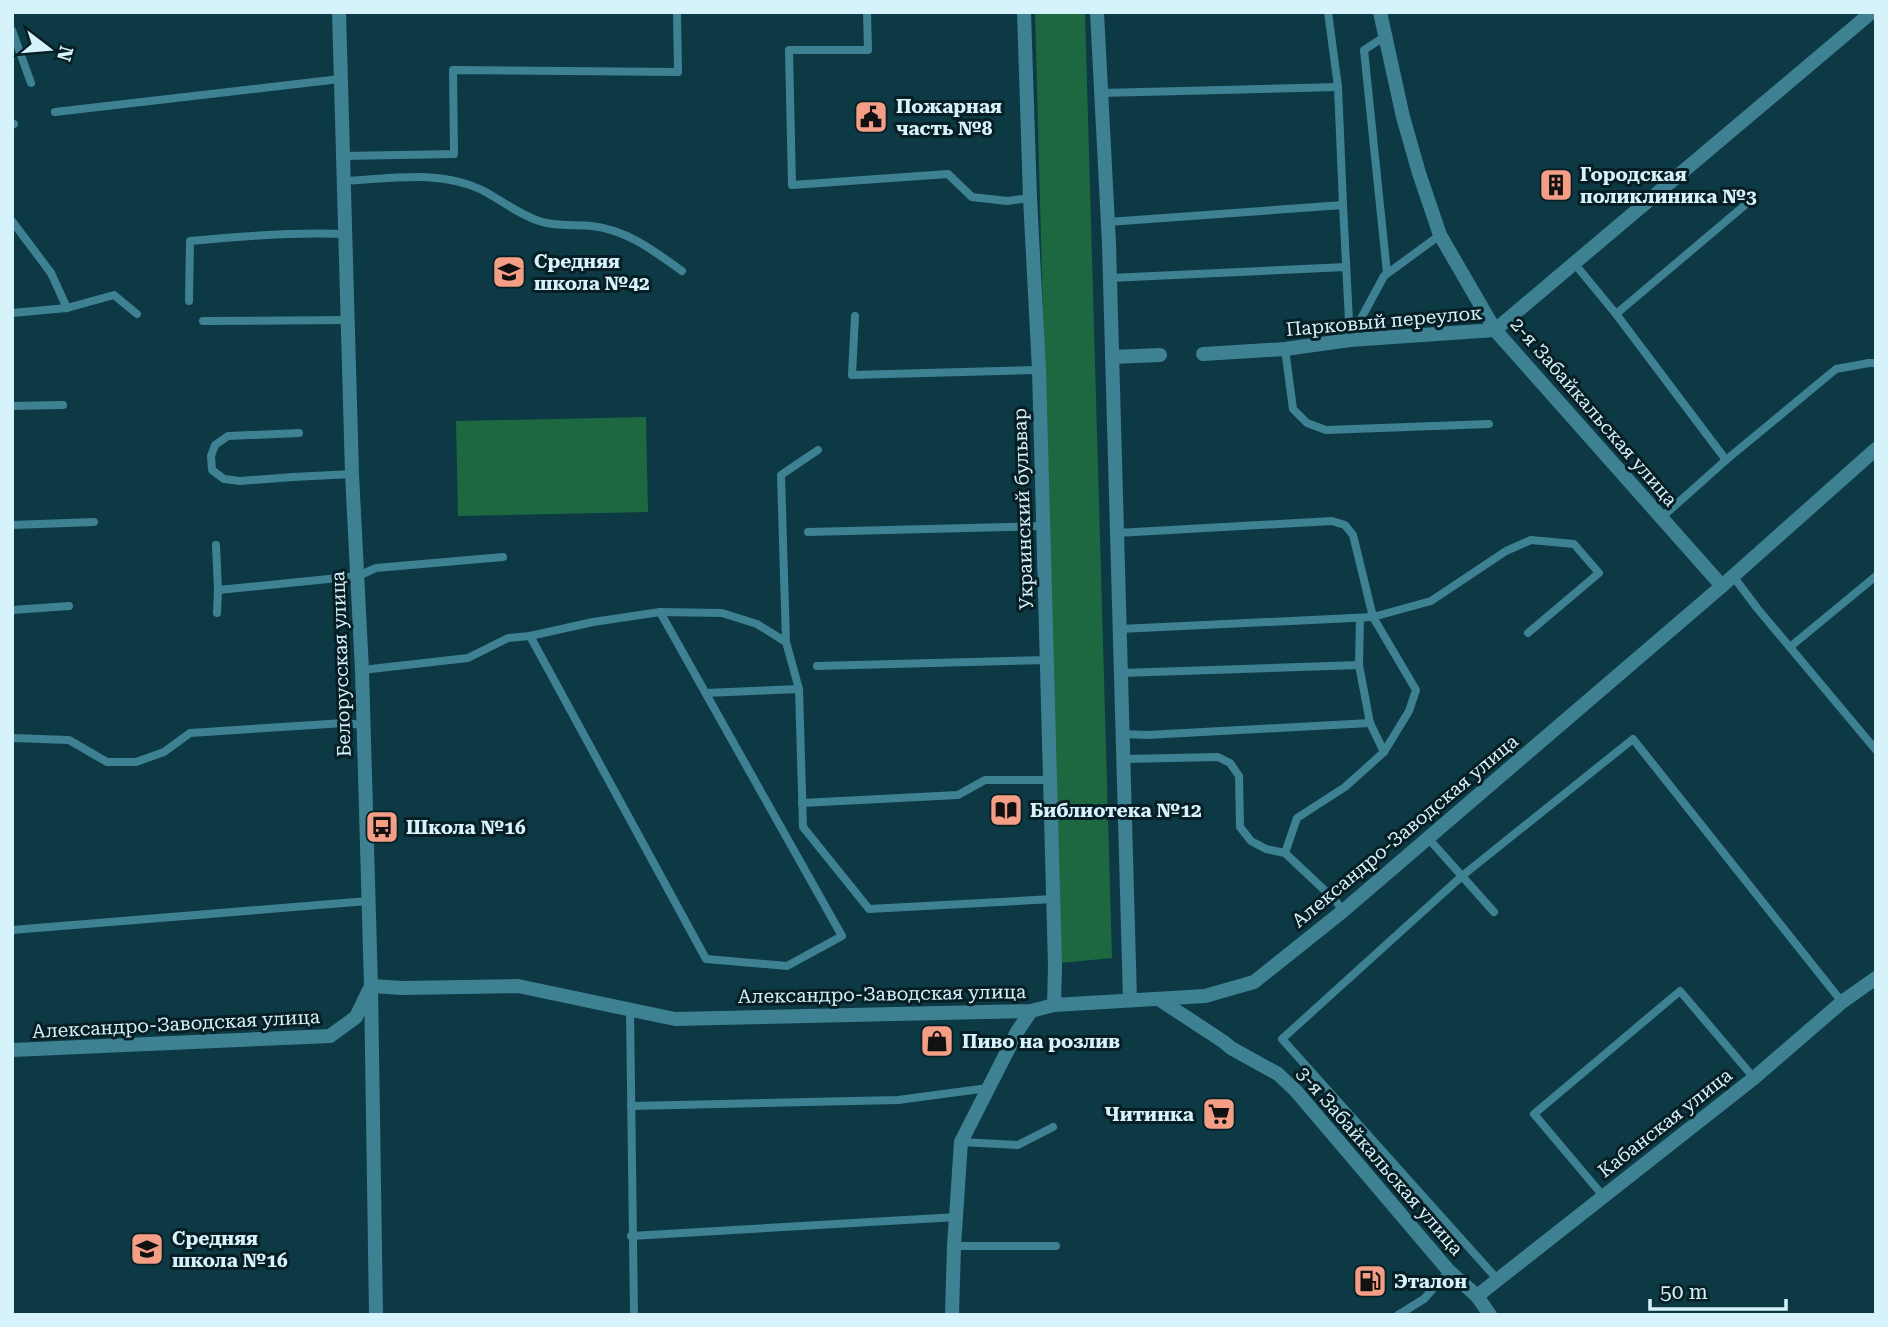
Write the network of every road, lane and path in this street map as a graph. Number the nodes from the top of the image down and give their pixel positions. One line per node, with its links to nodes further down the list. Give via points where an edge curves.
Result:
1 (339, 12): 11 (street, Белорусская улица)
2 (677, 12): 16 (lane, via 678,72 453,70 454,155)
3 (867, 12): 18 (lane, via 868,50 789,50 792,185 948,174 972,197)
4 (1024, 12): 18 (street, Украинский бульвар)
5 (1097, 12): 14 (street)
6 (1328, 12): 13 (lane)
7 (1380, 12): 10 (street, 2-я Забайкальская улица)
8 (1872, 12): 25 (street, Парковый переулок)
9 (12, 30): 12 (lane)
10 (1384, 37): 24 (street, 2-я Забайкальская улица); 28 (lane, via 1364,50)
11 (341, 79): 15 (lane); 16 (street, Белорусская улица)
12 (31, 83)
13 (1338, 87): 14 (lane); 20 (lane)
14 (1101, 93): 22 (street)
15 (55, 112)
16 (343, 156): 17 (street, Белорусская улица)
17 (344, 181): 23 (street, Белорусская улица); 27 (lane, via 410,176 460,182 540,222 623,233)
18 (1030, 198): 45 (street, Украинский бульвар)
19 (1751, 200): 34 (lane)
20 (1343, 205): 22 (lane); 26 (lane)
21 (12, 221): 31 (lane, via 51,273)
22 (1108, 222): 29 (street)
23 (345, 234): 30 (lane, via 190,242); 36 (street, Белорусская улица)
24 (1440, 235): 28 (lane); 38 (street, 2-я Забайкальская улица)
25 (1574, 263): 34 (lane); 38 (street, Парковый переулок)
26 (1346, 267): 29 (lane); 39 (lane)
27 (682, 271)
28 (1387, 273): 39 (lane)
29 (1110, 278): 43 (street)
30 (189, 301)
31 (67, 308): 32 (lane); 33 (lane, via 114,295)
32 (12, 313)
33 (137, 314)
34 (1616, 314): 52 (lane)
35 (855, 316): 45 (lane, via 852,375)
36 (348, 320): 37 (lane); 53 (street, Белорусская улица)
37 (203, 321)
38 (1495, 330): 39 (street, Парковый переулок); 54 (street, 2-я Забайкальская улица)
39 (1350, 340): 40 (street, Парковый переулок)
40 (1285, 349): 41 (street, Парковый переулок); 48 (lane, via 1293,409 1307,423 1326,430)
41 (1203, 354)
42 (1160, 355): 43 (street)
43 (1112, 357): 59 (street)
44 (1876, 363): 52 (lane, via 1836,369)
45 (1039, 370): 57 (street, Украинский бульвар)
46 (63, 405): 47 (lane)
47 (12, 406)
48 (1489, 424)
49 (299, 433): 53 (lane, via 228,436 215,445 212,470 224,479 240,481)
50 (1876, 449): 64 (street, Александро-Заводская улица)
51 (818, 450): 75 (lane, via 780,475)
52 (1726, 460): 54 (lane)
53 (352, 474): 62 (street, Белорусская улица)
54 (1661, 517): 64 (street, 2-я Забайкальская улица)
55 (94, 522): 56 (lane)
56 (12, 525)
57 (1043, 526): 58 (lane); 77 (street, Украинский бульвар)
58 (808, 532)
59 (1117, 533): 70 (lane, via 1332,521 1345,525 1353,535); 72 (street)
60 (216, 545): 65 (lane)
61 (503, 557): 62 (lane, via 376,568)
62 (358, 576): 65 (lane); 80 (street, Белорусская улица)
63 (1876, 576): 76 (lane)
64 (1727, 581): 76 (lane, via 1739,587); 93 (street, Александро-Заводская улица)
65 (218, 590): 69 (lane)
66 (69, 607): 67 (lane)
67 (12, 610)
68 (660, 612): 74 (lane); 75 (lane, via 722,613 757,624); 83 (lane)
69 (218, 613)
70 (1373, 617): 71 (lane); 73 (lane, via 1431,601 1506,551 1531,540 1574,544 1599,573); 89 (lane, via 1416,690 1409,711)
71 (1360, 618): 72 (lane); 78 (lane)
72 (1120, 629): 81 (street)
73 (1528, 633)
74 (530, 636): 80 (lane, via 508,638 468,658); 83 (lane, via 706,959 788,966 842,936)
75 (786, 642): 82 (lane)
76 (1790, 647): 88 (lane)
77 (1047, 660): 79 (lane); 91 (street, Украинский бульвар)
78 (1359, 665): 81 (lane); 84 (lane)
79 (817, 666)
80 (362, 670): 85 (street, Белорусская улица)
81 (1121, 673): 86 (street)
82 (799, 689): 83 (lane); 92 (lane)
83 (706, 693)
84 (1370, 723): 86 (lane); 89 (lane)
85 (363, 725): 87 (lane, via 190,733 164,752 136,762 107,762 69,740); 97 (street, Белорусская улица)
86 (1123, 734): 90 (street)
87 (12, 738)
88 (1876, 750)
89 (1384, 751): 94 (lane, via 1345,787 1297,818)
90 (1123, 759): 94 (lane, via 1218,757 1230,763 1239,776 1240,827 1251,841); 103 (street)
91 (1050, 780): 92 (lane, via 985,780 958,794); 96 (street, Украинский бульвар)
92 (802, 803): 96 (lane, via 803,827 869,909)
93 (1428, 838): 95 (lane); 98 (street, Александро-Заводская улица)
94 (1285, 853): 98 (lane)
95 (1462, 876): 99 (lane); 105 (lane, via 1633,740); 121 (lane, via 1282,1039)
96 (1053, 898): 106 (street, Украинский бульвар)
97 (368, 901): 100 (lane); 102 (street, Белорусская улица)
98 (1343, 911): 104 (street, Александро-Заводская улица, via 1254,982 1205,996)
99 (1494, 912)
100 (12, 930)
101 (1876, 978): 105 (street, Кабанская улица)
102 (371, 986): 107 (street, Александро-Заводская улица, via 518,986); 109 (street, Александро-Заводская улица, via 356,1017 330,1037); 123 (street, Белорусская улица)
103 (1130, 1000): 104 (street, Александро-Заводская улица); 106 (street, Александро-Заводская улица)
104 (1160, 1000): 120 (street, 3-я Забайкальская улица, via 1278,1074)
105 (1842, 1002): 110 (street, Кабанская улица)
106 (1054, 1006): 108 (street, Александро-Заводская улица)
107 (630, 1010): 108 (street, Александро-Заводская улица, via 675,1018); 112 (lane)
108 (1031, 1011): 111 (street)
109 (12, 1050)
110 (1754, 1078): 115 (street, Кабанская улица); 115 (lane, via 1680,991 1534,1114)
111 (988, 1088): 112 (lane, via 898,1100); 114 (street)
112 (631, 1107): 117 (lane)
113 (1053, 1127): 114 (lane, via 1018,1145)
114 (961, 1142): 116 (street)
115 (1604, 1197): 121 (street, Кабанская улица)
116 (957, 1217): 117 (lane); 119 (street)
117 (631, 1236): 124 (lane)
118 (1056, 1245): 119 (lane)
119 (954, 1246): 125 (street)
120 (1449, 1271): 122 (street, 3-я Забайкальская улица); 126 (lane, via 1424,1299)
121 (1499, 1280): 122 (street, Кабанская улица)
122 (1477, 1296): 127 (street, 3-я Забайкальская улица)
123 (376, 1315)
124 (634, 1315)
125 (952, 1315)
126 (1398, 1315)
127 (1490, 1315)

